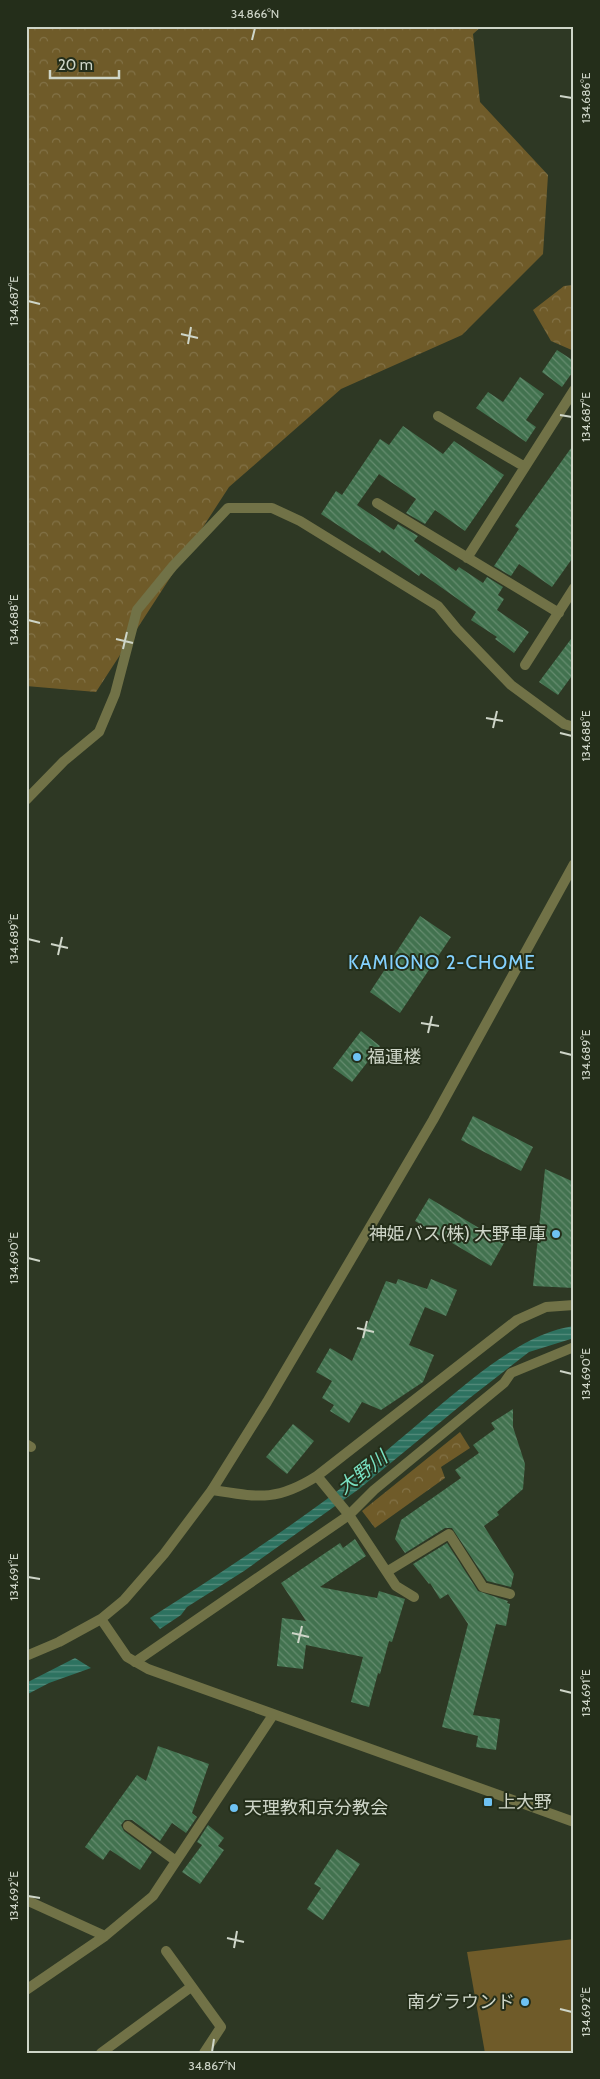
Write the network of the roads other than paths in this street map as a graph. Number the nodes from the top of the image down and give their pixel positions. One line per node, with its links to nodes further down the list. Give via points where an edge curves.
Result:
1 (574, 390): 3 (street)
2 (438, 416): 3 (street)
3 (525, 467): 5 (street)
4 (377, 503): 5 (street)
5 (467, 558): 7 (street)
6 (574, 588): 7 (street)
7 (559, 613): 8 (street)
8 (525, 665)
9 (574, 727): 10 (street, via 564,724 511,685 438,606 272,508 228,508 173,566 138,610 115,694 99,732 64,761)
10 (26, 800)
11 (574, 864): 15 (street, via 433,1120)
12 (574, 1305): 14 (street, via 546,1307 517,1320)
13 (574, 1347): 16 (street, via 511,1373 504,1383 374,1490)
14 (317, 1476): 15 (street, via 301,1486 272,1496); 16 (street)
15 (212, 1490): 20 (street, via 145,1576)
16 (349, 1515): 17 (street); 22 (street)
17 (388, 1571): 18 (street, via 449,1534 483,1587); 19 (street, via 396,1586)
18 (510, 1594)
19 (414, 1597)
20 (101, 1619): 21 (street); 22 (street, via 126,1657)
21 (26, 1656)
22 (135, 1662): 23 (street)
23 (273, 1714): 24 (street); 26 (street)
24 (574, 1822)
25 (128, 1826): 26 (street)
26 (176, 1861): 28 (street, via 153,1896)
27 (26, 1900): 28 (street)
28 (106, 1936): 31 (street)
29 (166, 1951): 30 (street)
30 (192, 1987): 32 (street); 33 (street, via 221,2027)
31 (26, 1990)
32 (101, 2053)
33 (204, 2053)

